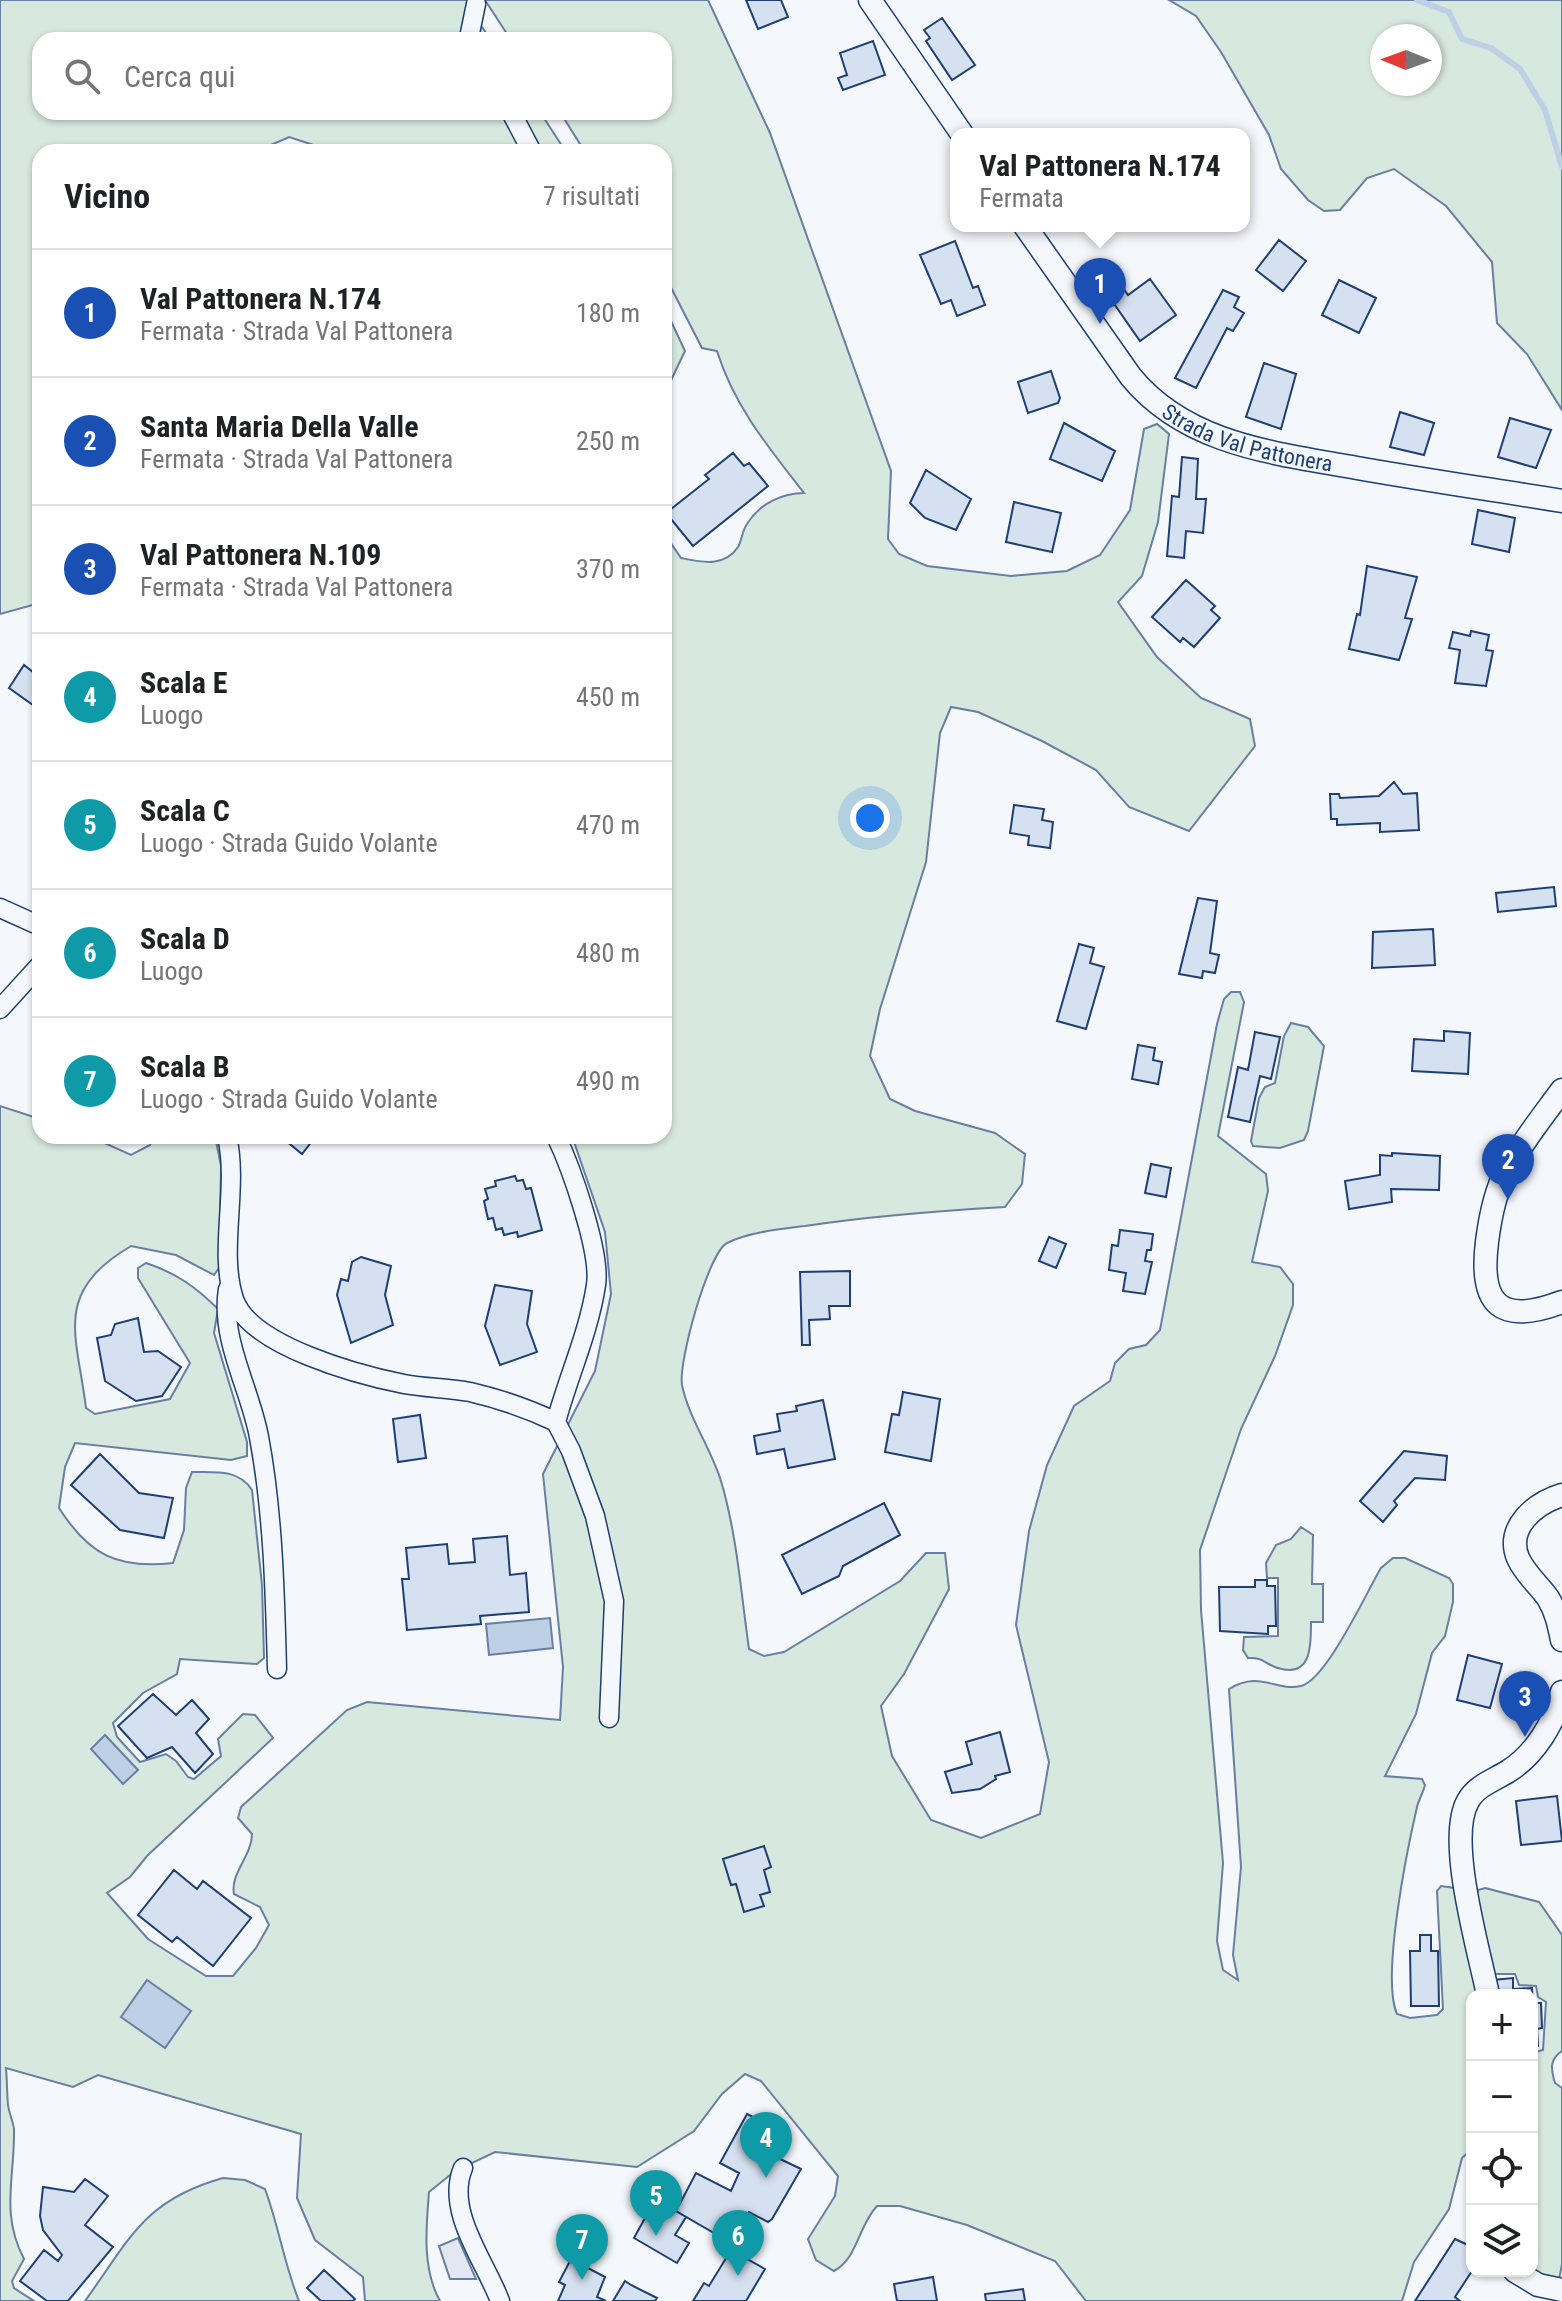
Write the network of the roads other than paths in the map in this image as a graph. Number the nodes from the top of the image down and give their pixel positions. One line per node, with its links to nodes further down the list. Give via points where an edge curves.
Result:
1 (870, 0): 5 (street)
2 (476, 4): 3 (street)
3 (470, 32)
4 (515, 120): 6 (street)
5 (958, 128)
6 (528, 144)
7 (1029, 232): 8 (street, Strada Val Pattonera, via 1143,392 1182,421 1279,456)
8 (1562, 501)
9 (0, 908): 10 (street)
10 (32, 922)
11 (32, 974): 12 (street)
12 (0, 1009)
13 (1562, 1090): 17 (street, via 1498,1190 1484,1278 1491,1298 1506,1310 1530,1313)
14 (228, 1144): 16 (street, via 233,1184)
15 (559, 1144): 18 (street, via 597,1273)
16 (229, 1279): 18 (street, via 243,1316 298,1350 402,1384 492,1398); 21 (street, via 228,1329 259,1436)
17 (1562, 1302)
18 (556, 1422): 23 (street, via 595,1516 614,1601)
19 (1562, 1495): 20 (street, via 1525,1518 1515,1544 1522,1565 1555,1611)
20 (1562, 1640)
21 (277, 1669)
22 (1562, 1692): 24 (street, via 1551,1723 1532,1752 1478,1788 1462,1816 1459,1850)
23 (609, 1718)
24 (1487, 1989)
25 (463, 2168): 28 (street, via 457,2187 462,2215)
26 (1525, 2277): 27 (street)
27 (1562, 2290)
28 (500, 2301)

